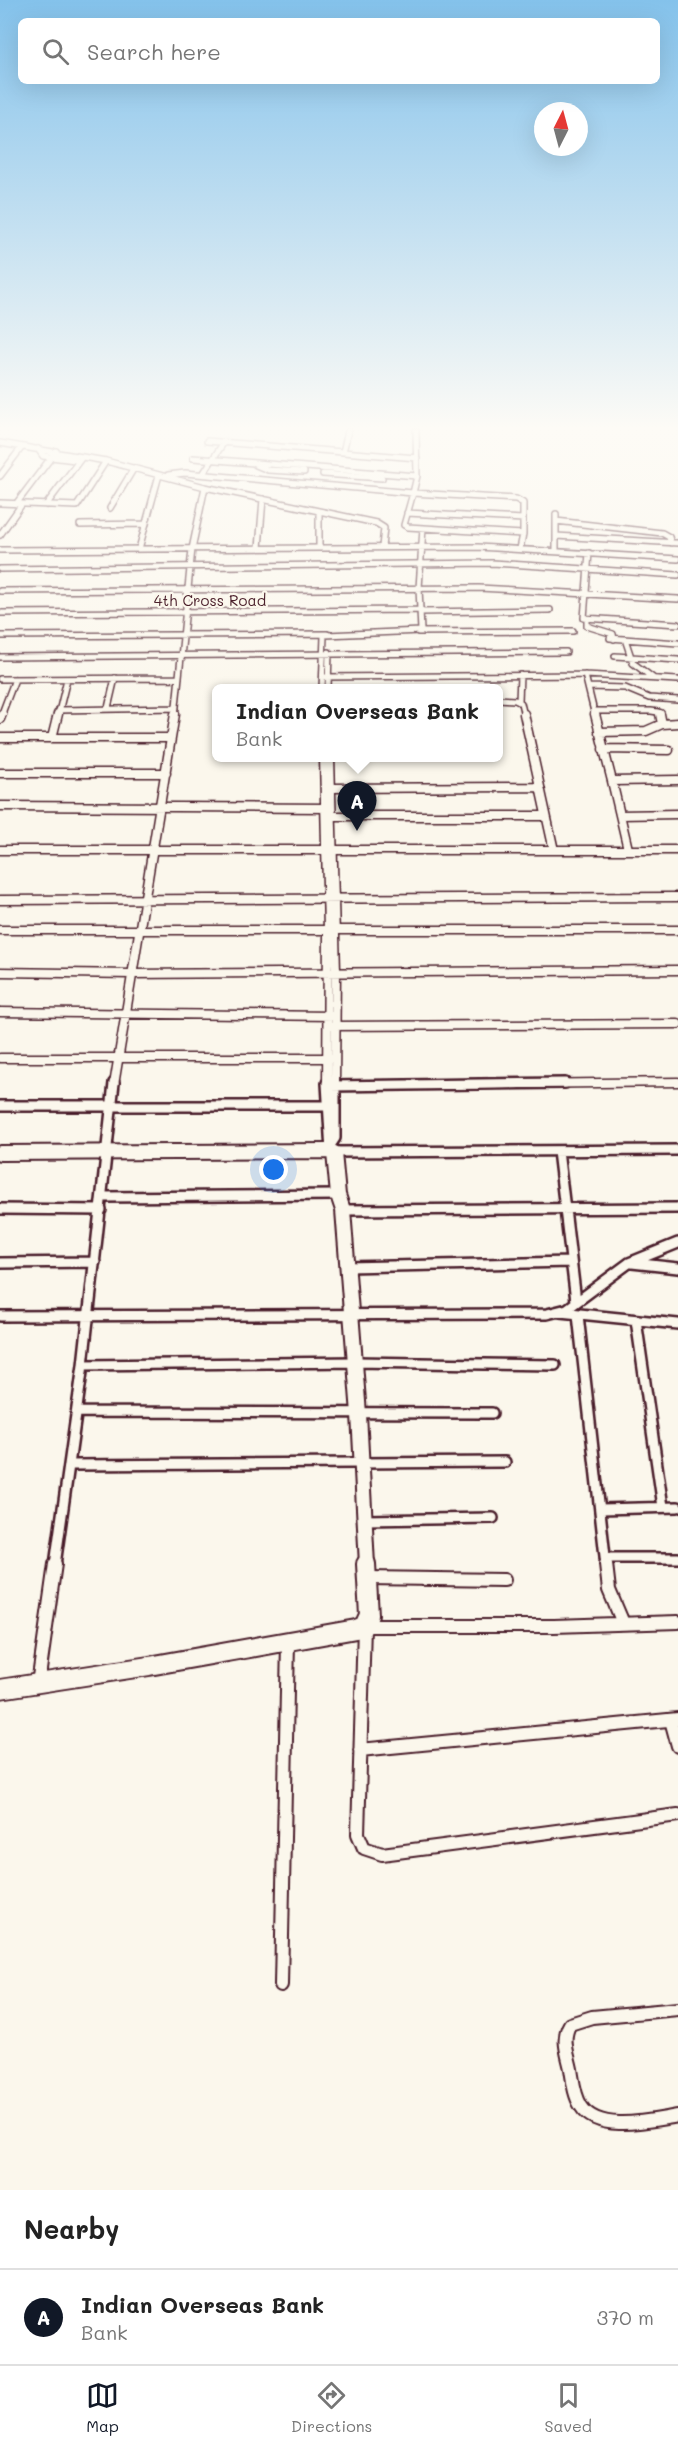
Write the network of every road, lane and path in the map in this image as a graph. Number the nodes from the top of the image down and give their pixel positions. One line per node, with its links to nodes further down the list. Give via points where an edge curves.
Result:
1 (143, 533): 18 (street)
2 (195, 533): 19 (street)
3 (260, 533): 17 (street)
4 (319, 533): 14 (street)
5 (383, 533): 15 (street)
6 (422, 533): 16 (street)
7 (510, 533): 10 (street)
8 (556, 533): 11 (street)
9 (662, 533): 12 (street)
10 (523, 534): 20 (street)
11 (556, 537): 12 (street); 22 (street)
12 (671, 543): 13 (street)
13 (678, 543)
14 (319, 547): 15 (street); 17 (street)
15 (382, 547): 16 (street)
16 (421, 547): 20 (street); 25 (street)
17 (259, 548): 19 (street)
18 (139, 549): 19 (street); 21 (street)
19 (192, 549): 26 (street)
20 (520, 549): 22 (street)
21 (0, 550)
22 (556, 551): 23 (street)
23 (589, 553): 24 (street); 28 (street)
24 (678, 559)
25 (420, 564): 26 (street); 28 (street, via 492,563); 30 (street)
26 (190, 568): 27 (street); 31 (street)
27 (0, 569)
28 (586, 569): 29 (street); 33 (street)
29 (678, 575)
30 (419, 588): 31 (street); 33 (street); 36 (street)
31 (189, 589): 32 (street); 38 (street)
32 (0, 591)
33 (584, 594): 34 (street); 39 (street, via 583,615)
34 (678, 599)
35 (550, 610): 36 (street, 4th Cross Road)
36 (421, 611): 38 (street, 4th Cross Road); 42 (street)
37 (0, 613): 38 (street, 4th Cross Road)
38 (186, 613): 44 (street)
39 (587, 619): 40 (street); 47 (street, via 587,626 613,634 612,639)
40 (678, 624)
41 (573, 631): 42 (street)
42 (418, 632): 43 (street)
43 (326, 634): 44 (street); 50 (street)
44 (184, 635): 46 (street); 53 (street)
45 (678, 635): 48 (street)
46 (0, 636)
47 (625, 639): 48 (street); 54 (street)
48 (676, 643)
49 (566, 652): 50 (street)
50 (327, 655): 53 (street); 58 (street)
51 (615, 656): 54 (street)
52 (0, 657): 53 (street)
53 (180, 657): 60 (street)
54 (631, 657): 55 (street); 64 (street)
55 (678, 660)
56 (520, 675): 57 (street); 58 (street); 71 (street)
57 (585, 675): 64 (street); 68 (street)
58 (326, 677): 66 (street); 67 (street)
59 (115, 678): 60 (street); 63 (street); 72 (street)
60 (179, 678): 73 (street)
61 (0, 679): 62 (street)
62 (15, 679): 63 (street); 76 (street)
63 (67, 679): 74 (street)
64 (654, 679): 65 (street)
65 (678, 680)
66 (323, 684)
67 (327, 684)
68 (588, 687): 70 (street, via 625,688 649,698); 75 (street)
69 (503, 699): 71 (street)
70 (678, 700)
71 (519, 701): 91 (street)
72 (108, 708): 73 (street); 74 (street)
73 (176, 708): 82 (street)
74 (59, 710): 81 (street)
75 (594, 711): 78 (street, via 655,711 661,714); 79 (street)
76 (0, 719)
77 (678, 723): 78 (street)
78 (662, 724): 79 (street, via 646,731)
79 (599, 732): 83 (street)
80 (0, 738): 81 (street)
81 (52, 738): 82 (street)
82 (170, 738): 88 (street)
83 (603, 749): 84 (street); 90 (street)
84 (669, 750)
85 (325, 762): 92 (street)
86 (330, 762): 92 (street)
87 (0, 773): 88 (street)
88 (166, 773): 94 (street)
89 (678, 780): 90 (street)
90 (612, 781): 97 (street)
91 (540, 787): 92 (street); 98 (street)
92 (328, 788): 95 (street)
93 (0, 806): 94 (street)
94 (159, 807): 95 (street); 103 (street)
95 (330, 811): 98 (street); 104 (street)
96 (678, 814): 97 (street)
97 (620, 815): 100 (street)
98 (546, 816): 99 (street)
99 (553, 846): 100 (street); 104 (street)
100 (628, 847): 102 (street); 104 (street)
101 (0, 848): 103 (street)
102 (678, 848)
103 (153, 849): 104 (street); 108 (street)
104 (330, 849): 106 (street)
105 (678, 897): 106 (street)
106 (332, 899): 108 (street); 112 (street)
107 (0, 900): 108 (street)
108 (144, 901): 111 (street)
109 (0, 930): 111 (street)
110 (678, 930): 112 (street)
111 (140, 931): 112 (street); 116 (street)
112 (332, 931): 114 (street)
113 (678, 970): 114 (street)
114 (332, 971): 116 (street); 119 (street)
115 (0, 972): 116 (street)
116 (131, 974): 118 (street)
117 (0, 1012): 118 (street)
118 (124, 1014): 119 (street); 123 (street)
119 (331, 1016): 121 (street)
120 (678, 1024): 121 (street)
121 (331, 1026): 124 (street)
122 (0, 1058): 123 (street)
123 (117, 1058): 124 (street); 128 (street)
124 (331, 1058): 126 (street)
125 (678, 1082): 126 (street)
126 (332, 1086): 129 (street)
127 (0, 1106): 128 (street)
128 (113, 1106): 129 (street); 134 (street)
129 (331, 1106): 130 (street, via 335,1138)
130 (331, 1150): 132 (street); 134 (street); 135 (street)
131 (678, 1150): 132 (street)
132 (558, 1151): 137 (street)
133 (0, 1153): 134 (street)
134 (106, 1153): 136 (street)
135 (338, 1195): 136 (street); 141 (street)
136 (103, 1197): 140 (street)
137 (565, 1207): 138 (street); 141 (street); 144 (street)
138 (678, 1208)
139 (0, 1209): 140 (street)
140 (101, 1209): 143 (street)
141 (343, 1210): 147 (street)
142 (678, 1244): 146 (street)
143 (95, 1262): 145 (street); 154 (street)
144 (571, 1262): 147 (street); 149 (street)
145 (0, 1263)
146 (629, 1263): 148 (street); 149 (street)
147 (347, 1267): 151 (street)
148 (678, 1268)
149 (576, 1301): 150 (street)
150 (560, 1312): 151 (street); 152 (street)
151 (352, 1313): 154 (street); 157 (street)
152 (578, 1315): 155 (street); 168 (street)
153 (0, 1316): 154 (street)
154 (89, 1316): 158 (street)
155 (636, 1320): 156 (street); 166 (street)
156 (678, 1324)
157 (355, 1362): 158 (street); 159 (street); 162 (street)
158 (83, 1365): 160 (street)
159 (555, 1365)
160 (77, 1412): 162 (street); 165 (street)
161 (492, 1413): 162 (street)
162 (359, 1414): 164 (street)
163 (505, 1462): 164 (street)
164 (361, 1464): 165 (street); 170 (street)
165 (70, 1466): 179 (street)
166 (663, 1507): 167 (street); 168 (street)
167 (678, 1507)
168 (601, 1509): 171 (street)
169 (493, 1518): 170 (street)
170 (364, 1520): 173 (street)
171 (605, 1558): 172 (street); 176 (street, via 609,1590)
172 (678, 1558)
173 (368, 1578): 174 (street); 177 (street, via 369,1615)
174 (504, 1580)
175 (678, 1622): 176 (street)
176 (623, 1623): 177 (street)
177 (364, 1626): 178 (street); 183 (street)
178 (288, 1642): 179 (street); 185 (street)
179 (38, 1685): 180 (street)
180 (0, 1689)
181 (674, 1720): 182 (street); 183 (street)
182 (678, 1746)
183 (360, 1749): 184 (street, via 358,1834 364,1848 382,1854)
184 (678, 1815)
185 (281, 1985)
186 (678, 2009): 187 (street, via 592,2017 570,2024 564,2037 576,2094 581,2107 592,2118 620,2122)
187 (678, 2116)

